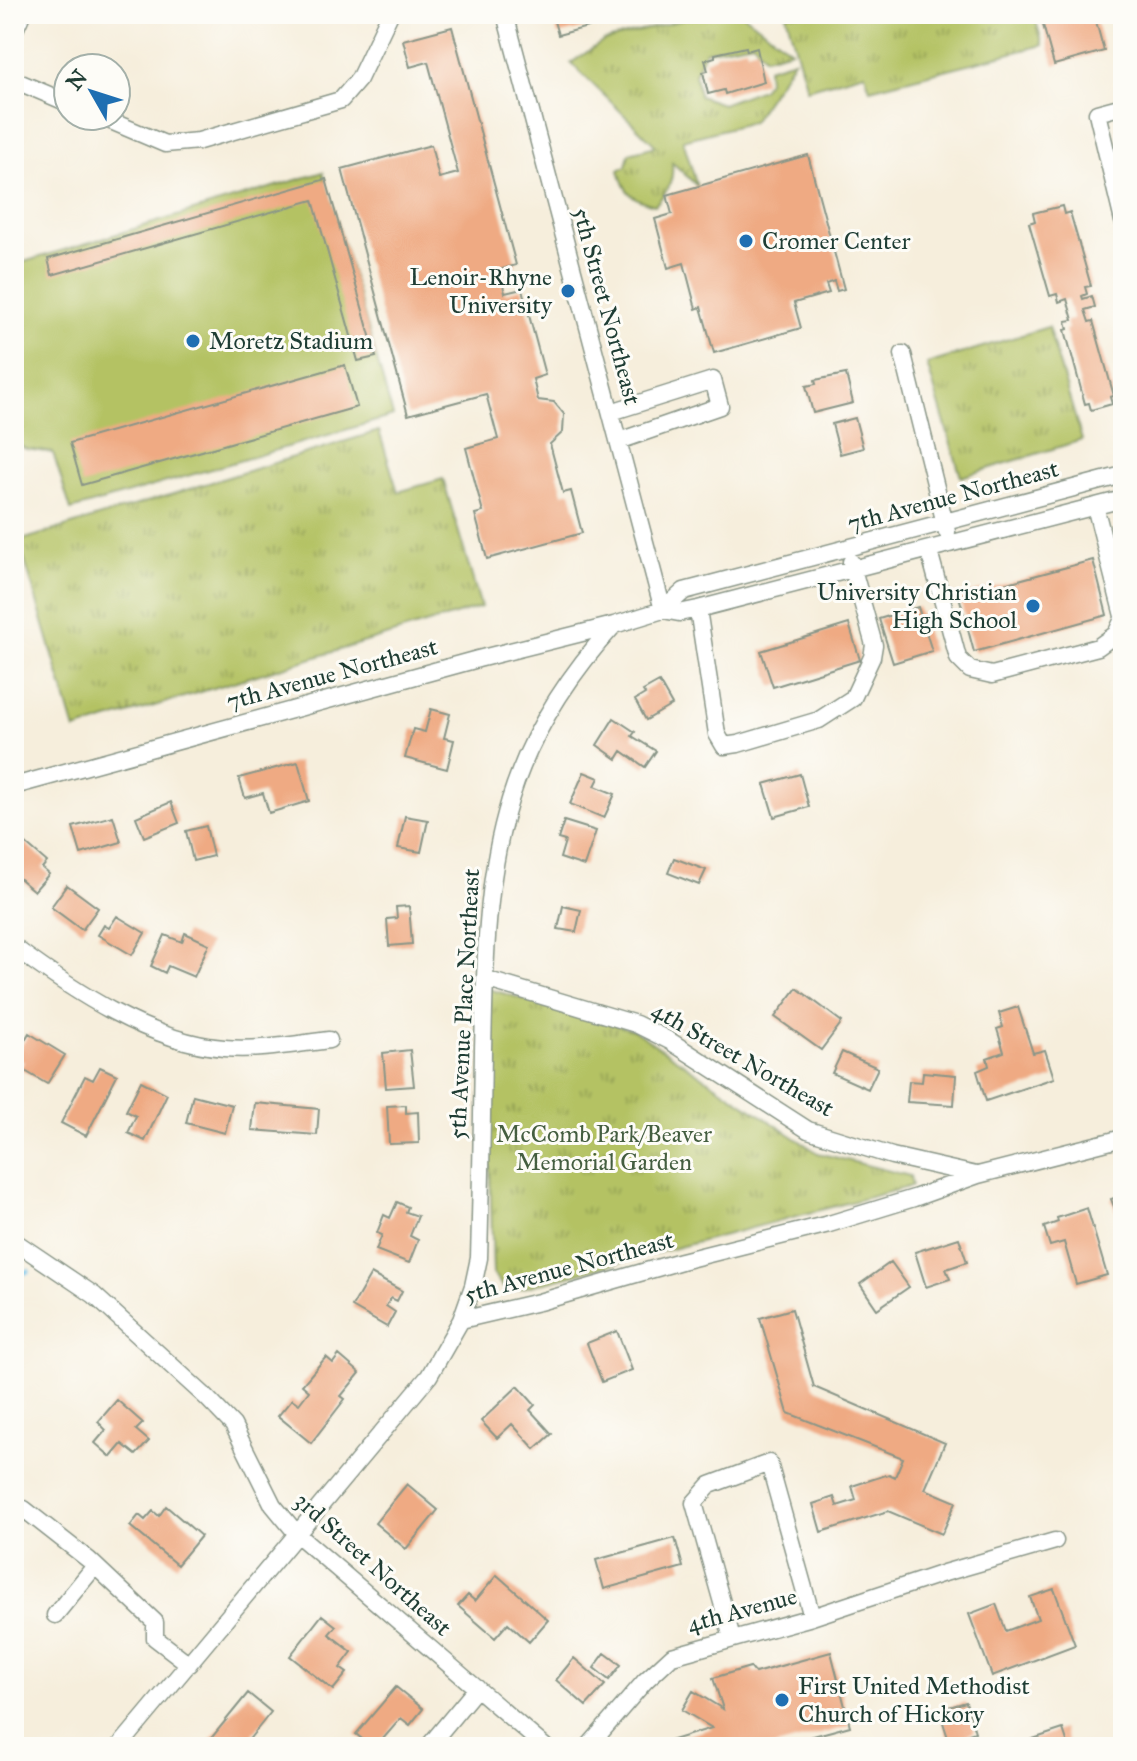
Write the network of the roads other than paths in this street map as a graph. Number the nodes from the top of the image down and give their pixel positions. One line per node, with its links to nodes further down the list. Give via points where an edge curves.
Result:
1 (22, 14): 4 (street)
2 (390, 14): 8 (street, via 359,79 341,100 175,145)
3 (505, 14): 11 (street, 5th Street Northeast)
4 (14, 32)
5 (14, 80): 6 (street)
6 (52, 96)
7 (1123, 106): 9 (street, via 1097,113)
8 (132, 131)
9 (1123, 221)
10 (903, 354): 16 (street)
11 (611, 412): 12 (street, 5th Street Northeast); 12 (street, via 713,380 720,406)
12 (619, 441): 22 (street, 5th Street Northeast)
13 (1123, 475): 16 (street, 7th Avenue Northeast)
14 (1123, 499): 15 (street, 7th Avenue Northeast)
15 (1095, 506): 17 (street, 7th Avenue Northeast); 23 (street)
16 (945, 523): 17 (street); 18 (street, 7th Avenue Northeast)
17 (951, 545): 19 (street, 7th Avenue Northeast)
18 (849, 549): 20 (street); 22 (street, 7th Avenue Northeast, via 684,591)
19 (929, 551): 20 (street, 7th Avenue Northeast); 23 (street, via 958,658 970,670 992,675 1098,647 1116,634)
20 (853, 570): 21 (street, 7th Avenue Northeast); 21 (street, via 874,645 853,698 819,720 738,744 724,746 717,734)
21 (698, 609): 22 (street, 7th Avenue Northeast)
22 (663, 610): 24 (street, 7th Avenue Northeast)
23 (1123, 617)
24 (614, 625): 25 (street, 7th Avenue Northeast); 27 (street, 5th Avenue Place Northeast, via 556,698 517,780 494,862)
25 (14, 786)
26 (14, 947): 28 (street, via 75,989 170,1037 251,1049)
27 (485, 979): 30 (street, 4th Street Northeast, via 636,1024 808,1130); 32 (street, 5th Avenue Place Northeast, via 479,1258)
28 (329, 1040)
29 (1123, 1138): 30 (street, 5th Avenue Northeast)
30 (978, 1175): 32 (street, 5th Avenue Northeast, via 829,1224)
31 (14, 1241): 34 (street, 3rd Street Northeast, via 94,1295 206,1397 233,1425 273,1505)
32 (461, 1320): 34 (street, 5th Avenue Northeast, via 429,1376)
33 (14, 1517): 36 (street, via 24,1509)
34 (297, 1534): 40 (street, 5th Avenue Northeast); 41 (street, 3rd Street Northeast)
35 (1055, 1541): 38 (street, 4th Avenue)
36 (95, 1566): 37 (street); 40 (street, via 155,1622 155,1638)
37 (55, 1615)
38 (812, 1617): 39 (street, 4th Avenue); 39 (street, via 769,1463 710,1485 694,1503)
39 (732, 1638): 45 (street, 4th Avenue, via 661,1664)
40 (189, 1664): 42 (street, 5th Avenue Northeast)
41 (477, 1688): 43 (street); 44 (street, 3rd Street Northeast)
42 (119, 1747)
43 (428, 1747)
44 (545, 1747)
45 (588, 1747)

